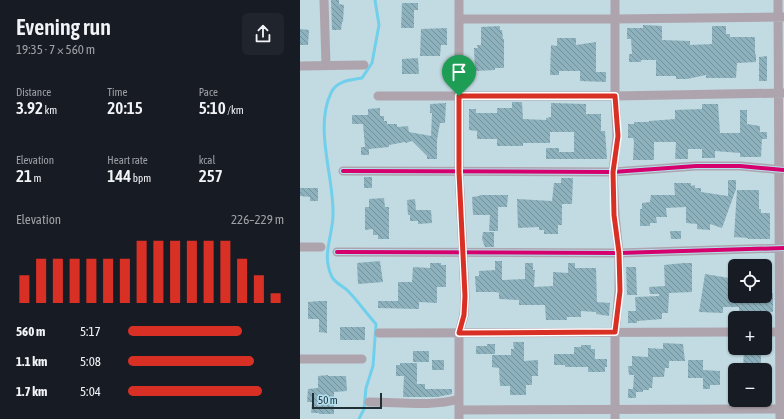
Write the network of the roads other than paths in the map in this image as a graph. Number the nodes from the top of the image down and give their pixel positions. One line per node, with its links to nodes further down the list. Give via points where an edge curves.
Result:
1 (324, 0): 8 (street)
2 (459, 0): 6 (street)
3 (615, 0): 7 (street)
4 (778, 0): 5 (street)
5 (781, 17): 7 (street); 11 (street)
6 (459, 19): 7 (street); 13 (street)
7 (615, 19): 14 (street)
8 (326, 65): 9 (street); 10 (street)
9 (364, 65)
10 (300, 66)
11 (781, 93): 14 (street); 15 (street)
12 (378, 96): 13 (street)
13 (459, 96): 14 (street); 17 (street)
14 (615, 96): 18 (street, via 618,136)
15 (781, 170): 18 (street, via 696,166); 21 (street)
16 (343, 171): 17 (street)
17 (459, 172): 18 (street); 23 (street)
18 (613, 172): 24 (street, via 614,215)
19 (300, 247): 20 (street)
20 (320, 247)
21 (782, 248): 24 (street); 27 (street)
22 (338, 252): 23 (street)
23 (463, 252): 24 (street); 29 (street, via 465,296 464,315)
24 (619, 253): 25 (street, via 620,291)
25 (615, 332): 26 (street); 29 (street); 35 (street)
26 (728, 332)
27 (782, 332): 34 (street)
28 (379, 333): 29 (street)
29 (459, 333): 32 (street)
30 (300, 359): 31 (street)
31 (362, 359)
32 (459, 399): 33 (street, via 426,404); 36 (street)
33 (369, 402)
34 (782, 409): 35 (street); 37 (street)
35 (615, 414): 36 (street)
36 (459, 415)
37 (780, 419)

